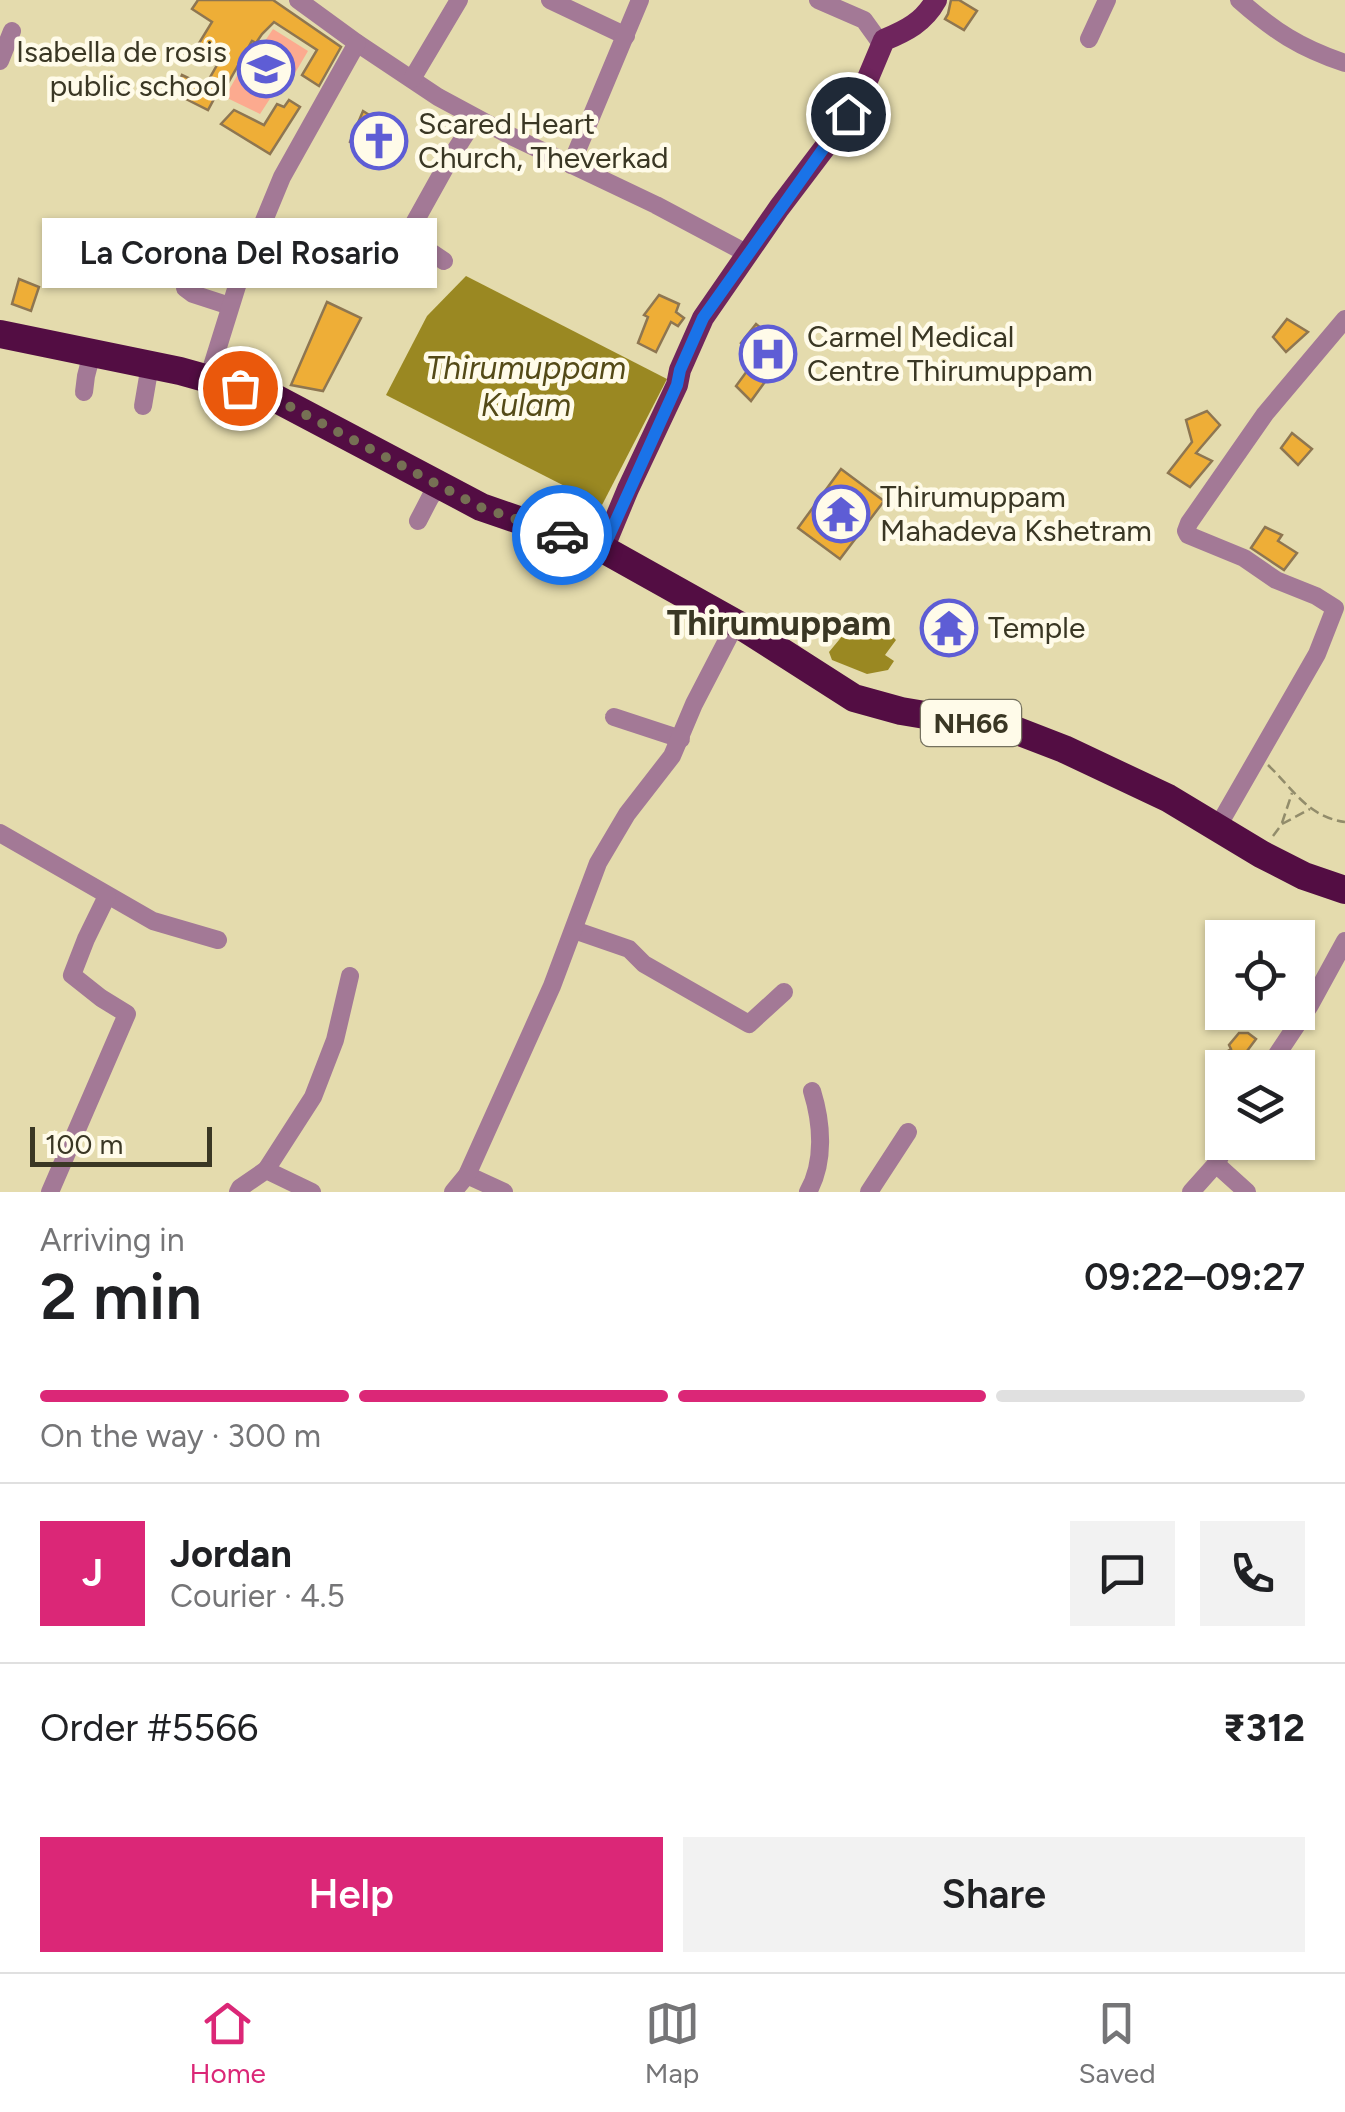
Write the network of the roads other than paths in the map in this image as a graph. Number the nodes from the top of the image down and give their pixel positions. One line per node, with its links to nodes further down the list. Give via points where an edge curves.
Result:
1 (298, 0): 12 (street)
2 (459, 0): 16 (street)
3 (550, 0): 10 (street)
4 (640, 0): 10 (street)
5 (818, 0): 13 (street, via 864,20)
6 (936, 0): 13 (main road, via 909,30)
7 (1107, 0): 11 (street)
8 (1240, 0): 14 (street, via 1294,43)
9 (12, 32): 15 (street)
10 (626, 36): 18 (street)
11 (1089, 39)
12 (356, 43): 16 (street); 22 (street, via 282,177)
13 (882, 45): 19 (main road, via 863,90)
14 (1344, 59)
15 (0, 61)
16 (412, 79): 17 (street)
17 (476, 118): 18 (street); 20 (street, via 407,236)
18 (571, 165): 19 (street)
19 (748, 254): 32 (main road, via 703,318)
20 (444, 261)
21 (184, 288): 22 (street)
22 (230, 306): 27 (street)
23 (1345, 319): 33 (street, via 1265,414 1186,531)
24 (2, 341): 25 (highway, NH66)
25 (92, 354): 26 (highway, NH66); 28 (street)
26 (150, 365): 27 (highway, NH66); 29 (street)
27 (208, 379): 30 (highway, NH66, via 274,398)
28 (84, 392)
29 (143, 406)
30 (442, 487): 31 (street); 32 (highway, NH66, via 480,507)
31 (418, 521)
32 (603, 549): 34 (highway, NH66)
33 (1340, 608): 37 (street)
34 (736, 623): 36 (street); 37 (highway, NH66, via 854,698 1016,730 1168,798)
35 (614, 717): 36 (street)
36 (681, 739): 41 (street, via 598,863)
37 (1216, 828): 39 (highway, NH66, via 1304,876)
38 (0, 833): 40 (street)
39 (1345, 890)
40 (107, 896): 42 (street, via 153,921); 53 (street, via 72,975 127,1014)
41 (574, 930): 45 (street, via 629,949 749,1024); 52 (street)
42 (218, 940)
43 (1345, 941): 46 (street)
44 (350, 976): 51 (street, via 313,1097)
45 (784, 992)
46 (1280, 1050)
47 (812, 1091): 58 (street, via 820,1140)
48 (908, 1132): 59 (street)
49 (1218, 1160): 50 (street)
50 (1216, 1164): 60 (street); 61 (street)
51 (266, 1170): 54 (street); 55 (street)
52 (467, 1175): 56 (street); 57 (street)
53 (50, 1192)
54 (238, 1192)
55 (312, 1192)
56 (454, 1192)
57 (504, 1192)
58 (808, 1192)
59 (869, 1192)
60 (1191, 1192)
61 (1247, 1192)

